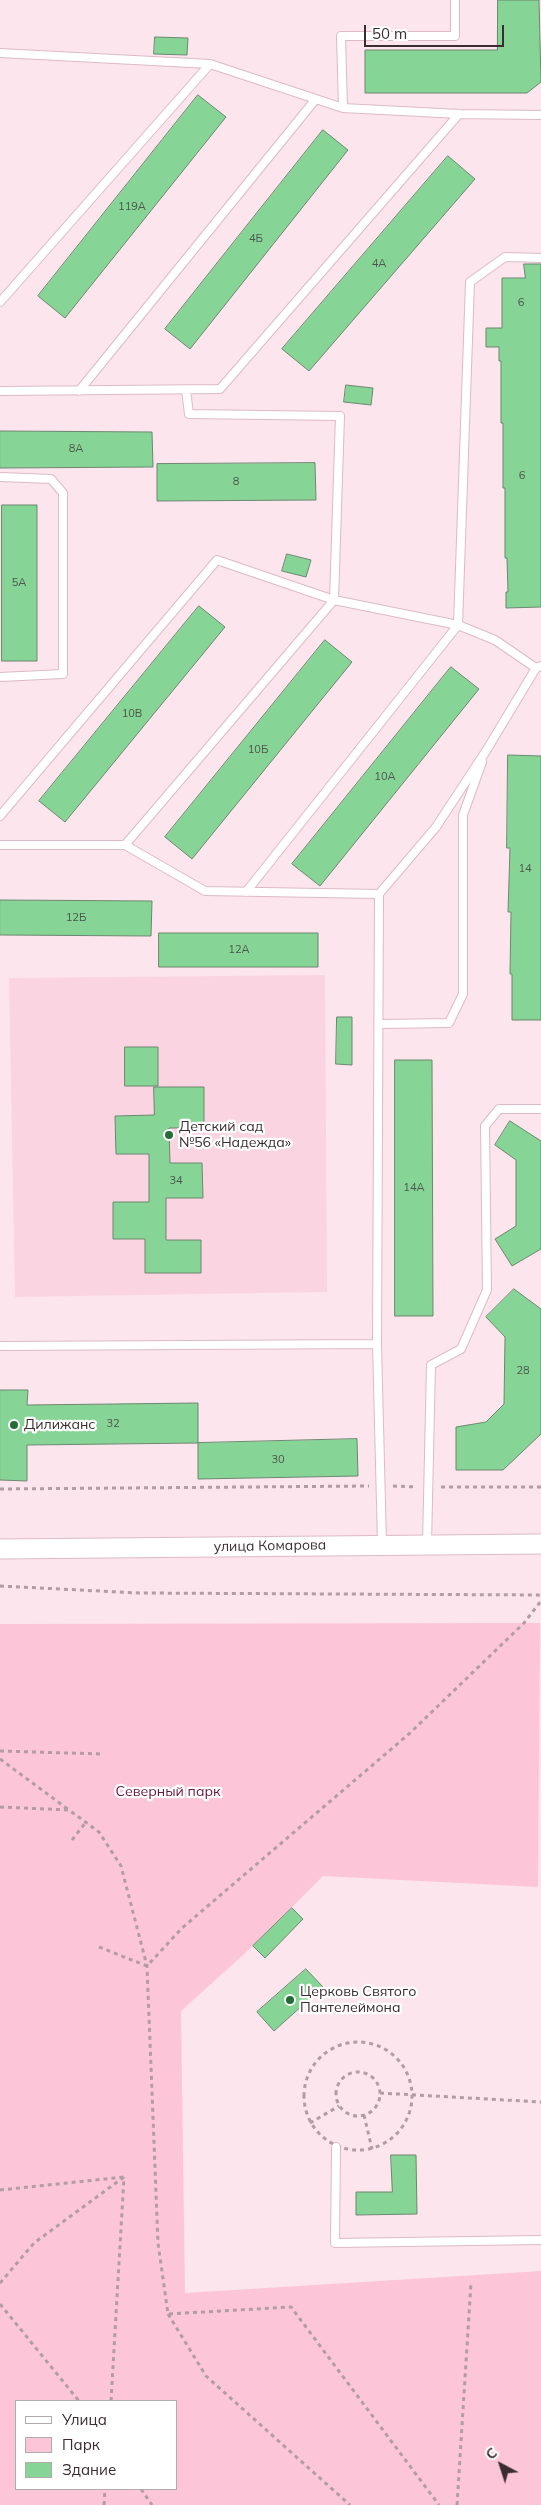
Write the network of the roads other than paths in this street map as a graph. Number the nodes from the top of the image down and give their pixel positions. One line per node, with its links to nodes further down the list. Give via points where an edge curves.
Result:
1 (455, 0): 5 (lane, via 455,36 341,36)
2 (0, 53): 3 (lane)
3 (210, 64): 4 (lane); 9 (lane)
4 (315, 100): 5 (lane); 12 (lane)
5 (343, 108): 6 (lane)
6 (459, 114): 7 (lane); 10 (lane, via 220,389)
7 (541, 115)
8 (541, 258): 15 (lane, via 505,258 470,282)
9 (0, 302)
10 (186, 390): 12 (lane); 14 (lane, via 189,414 340,416)
11 (0, 391): 12 (lane)
12 (79, 391)
13 (0, 476): 17 (lane, via 51,479 63,493 63,674)
14 (334, 600): 15 (lane); 19 (lane, via 217,560); 21 (lane)
15 (458, 625): 16 (lane, via 495,640); 22 (lane)
16 (538, 667): 18 (lane)
17 (0, 678)
18 (486, 751): 23 (lane, via 436,827); 24 (lane, via 463,815 463,994 449,1023)
19 (0, 816)
20 (0, 845): 21 (lane)
21 (125, 845): 22 (lane, via 204,891)
22 (246, 892): 23 (lane)
23 (378, 894): 24 (lane)
24 (380, 1024): 26 (lane)
25 (541, 1108): 29 (lane, via 499,1109 486,1126 487,1290 461,1350 431,1365)
26 (377, 1344): 27 (lane); 28 (lane)
27 (0, 1346)
28 (382, 1544): 29 (street, улица Комарова); 31 (street, улица Комарова)
29 (427, 1544): 30 (street, улица Комарова)
30 (541, 1544)
31 (0, 1549)
32 (336, 2147): 33 (lane, via 335,2243)
33 (541, 2240)

